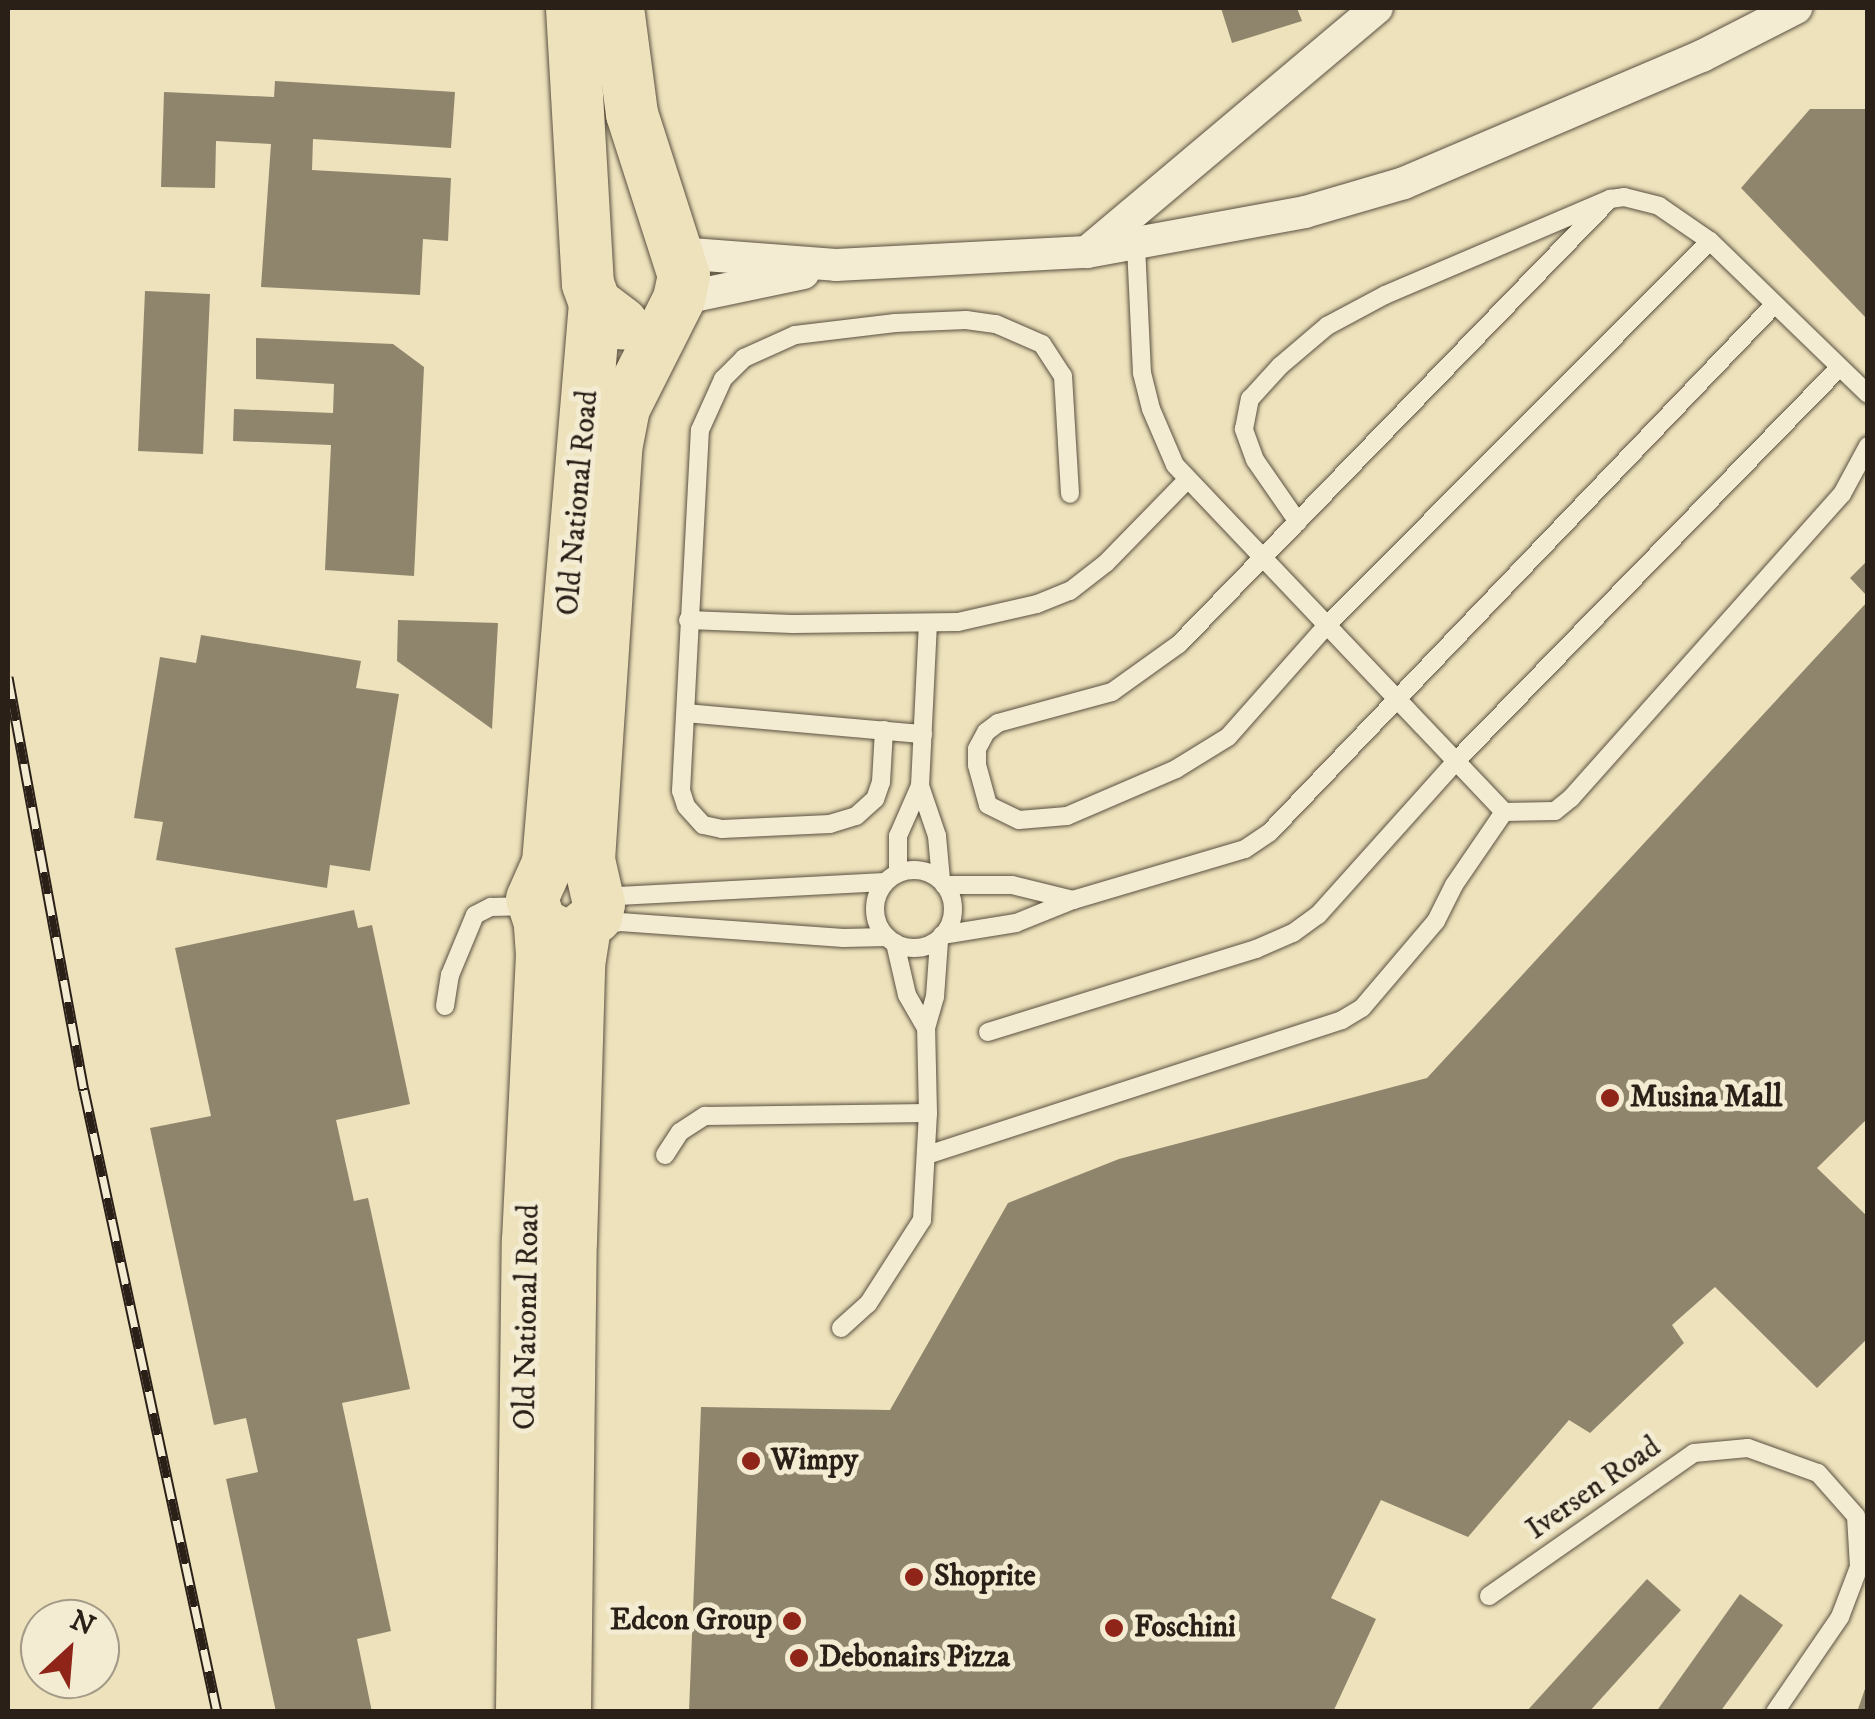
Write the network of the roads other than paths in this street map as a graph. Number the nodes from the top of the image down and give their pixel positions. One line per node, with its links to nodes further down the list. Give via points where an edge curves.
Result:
1 (572, 8): 11 (main road, Old National Road)
2 (618, 8): 10 (main road, via 632,114)
3 (1376, 8): 8 (street)
4 (1796, 8): 7 (street, via 1702,56 1404,183 1305,212)
5 (1610, 199): 6 (lane, via 1659,206); 18 (lane); 18 (lane, via 1385,295 1328,326 1280,366 1250,399 1244,429 1255,460)
6 (1710, 241): 12 (lane); 22 (lane)
7 (1136, 246): 8 (street); 16 (lane, via 1142,373 1175,465)
8 (1087, 252): 9 (street)
9 (836, 266): 10 (street); 10 (street)
10 (676, 277): 11 (main road, via 642,324 624,324); 11 (main road, via 658,234 637,228 599,245); 33 (main road, Old National Road, via 624,408 616,449)
11 (592, 283): 33 (main road, Old National Road, via 548,862)
12 (1774, 305): 13 (lane); 23 (lane)
13 (1839, 368): 14 (lane); 27 (lane)
14 (1868, 394)
15 (1868, 446): 29 (lane, via 1842,494 1571,798 1555,810)
16 (1188, 479): 19 (lane); 21 (lane, via 1070,591 990,615)
17 (1070, 494): 20 (lane, via 1063,376 1033,339 966,320 782,339 744,358 723,379 700,430)
18 (1298, 522): 19 (lane)
19 (1263, 558): 22 (lane); 22 (lane, via 1178,644 1112,692 1019,716 986,732 977,766 988,805 1019,820 1066,816 1194,760 1259,706)
20 (688, 620): 21 (lane); 24 (lane)
21 (928, 623): 26 (lane)
22 (1327, 625): 23 (lane)
23 (1398, 701): 27 (lane); 32 (lane, via 1289,815 1244,849)
24 (686, 713): 25 (lane); 25 (lane, via 682,797 713,829 830,824 856,816 875,799 881,782)
25 (884, 730): 26 (lane)
26 (923, 734): 28 (lane)
27 (1456, 760): 29 (lane); 38 (lane, via 1318,915 1293,933)
28 (920, 786): 30 (lane, via 898,836); 31 (lane, via 937,836)
29 (1504, 812): 40 (lane, via 1436,921 1362,1008 1342,1020)
30 (892, 877): 31 (lane, via 928,872); 33 (lane); 35 (lane, via 874,910)
31 (942, 882): 32 (lane, via 1012,885); 34 (lane, via 953,908)
32 (1072, 900): 34 (lane, via 1016,924)
33 (567, 905): 35 (lane, via 620,922); 36 (lane, via 492,907 475,916 450,974); 44 (main road, Old National Road, via 528,1241); 45 (main road, Old National Road, via 578,965)
34 (940, 938): 35 (lane, via 914,947); 37 (lane)
35 (891, 940): 37 (lane, via 907,994)
36 (446, 1006)
37 (926, 1028): 39 (lane)
38 (988, 1032)
39 (928, 1113): 40 (lane); 41 (lane, via 705,1116 680,1132)
40 (927, 1155): 42 (lane, via 922,1220 868,1304)
41 (665, 1156)
42 (841, 1328)
43 (1489, 1596): 46 (lane, Iversen Road, via 1694,1453 1748,1448 1818,1474 1856,1516 1859,1566 1840,1616)
44 (522, 1712)
45 (566, 1712)
46 (1775, 1712)

